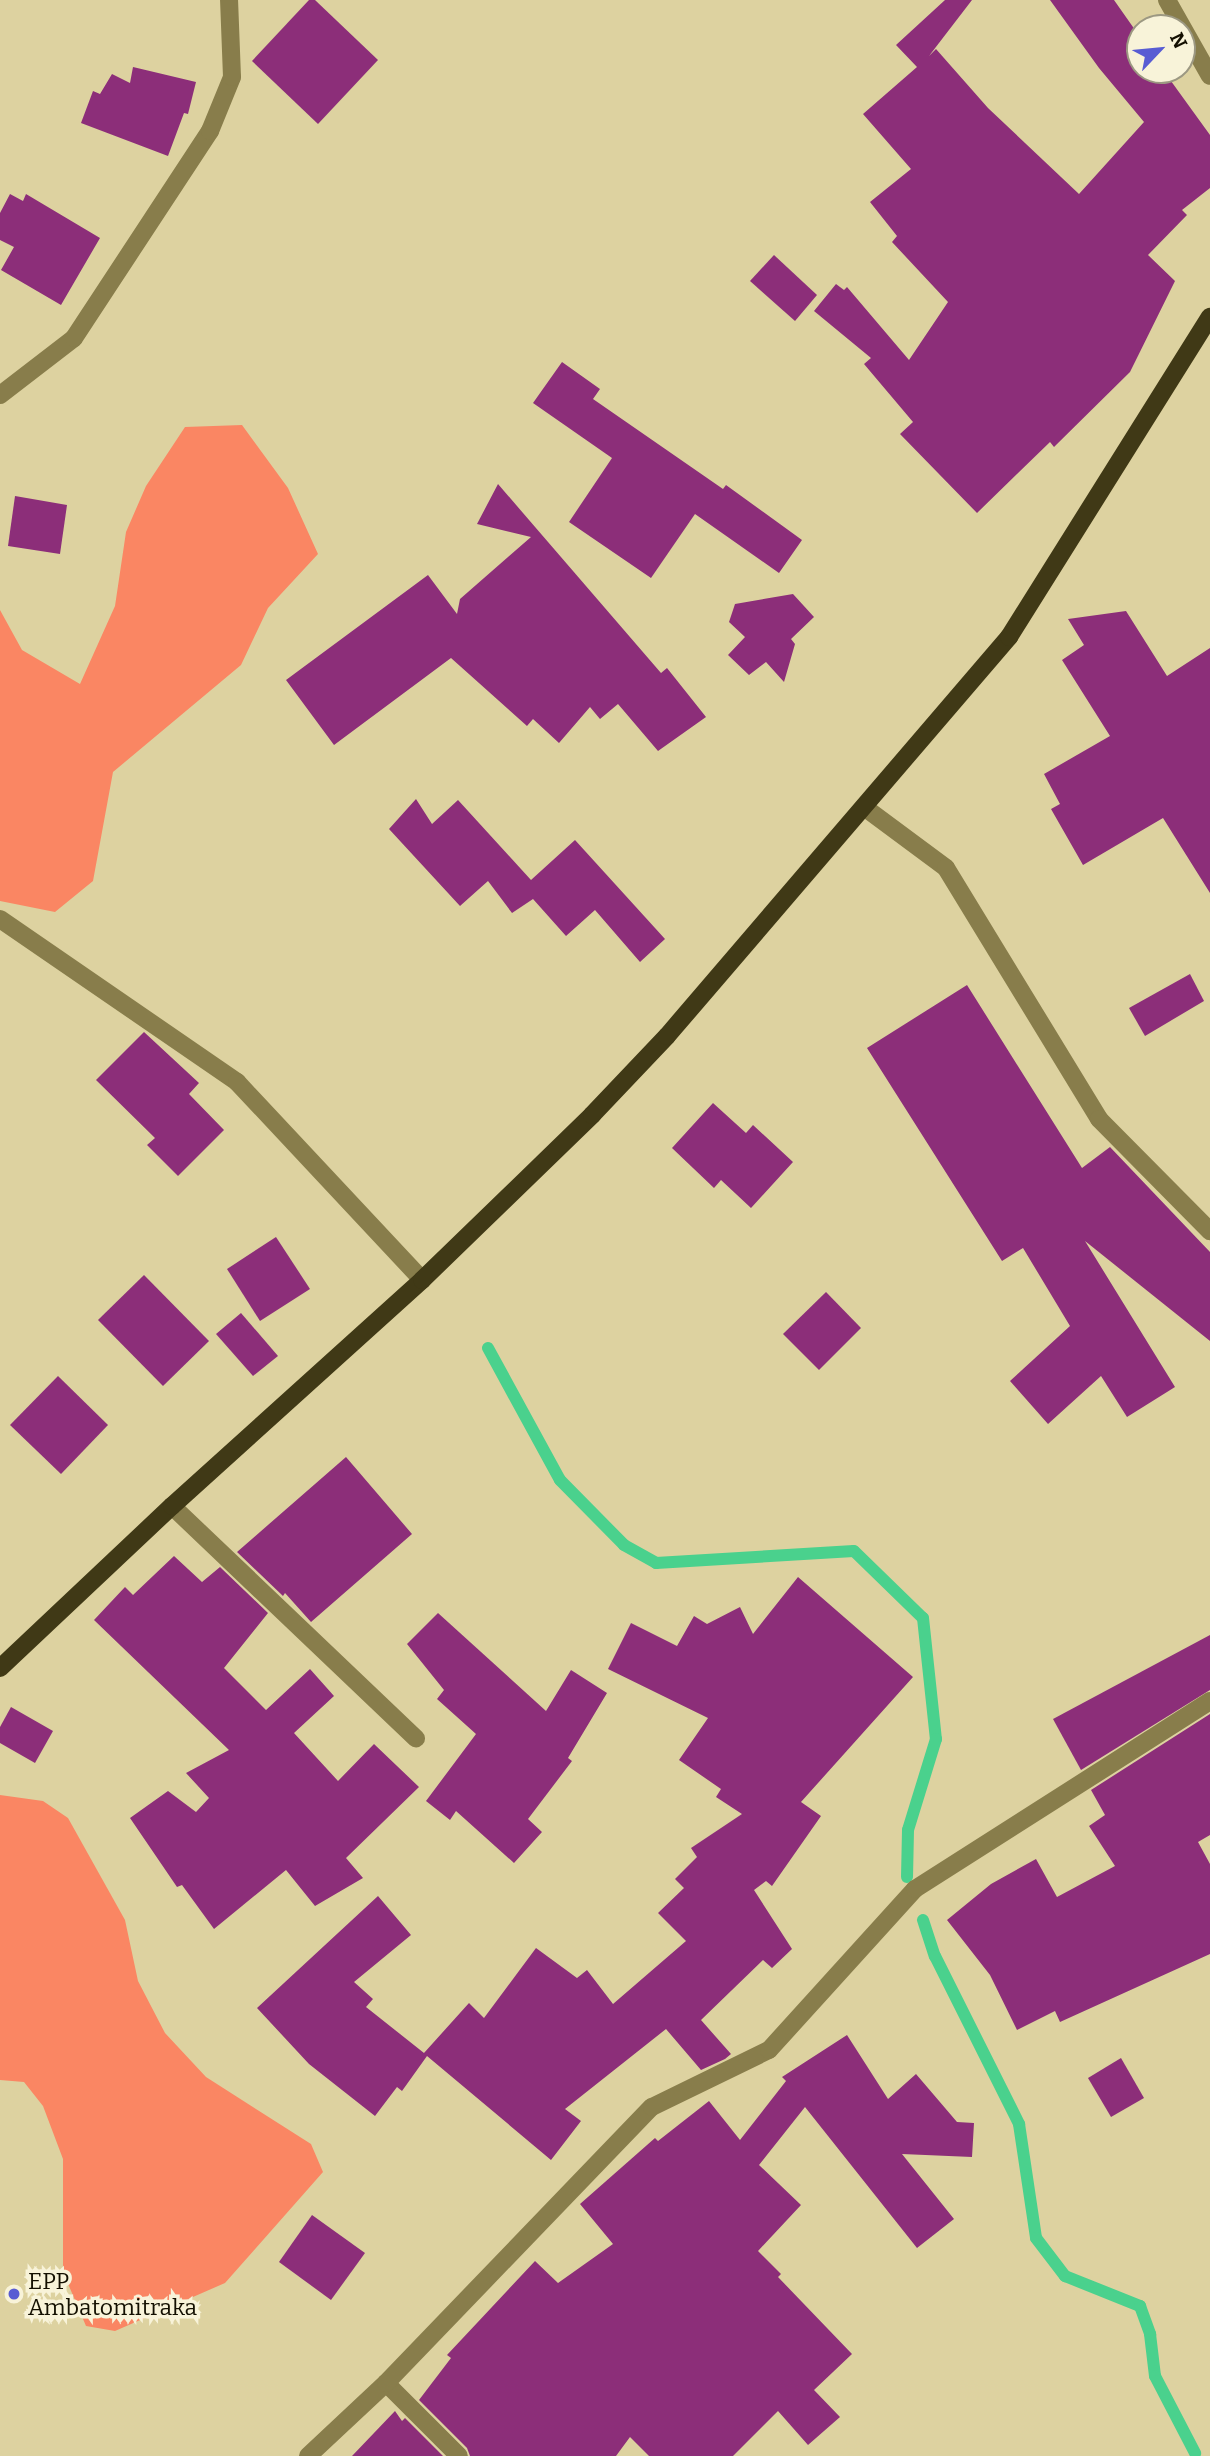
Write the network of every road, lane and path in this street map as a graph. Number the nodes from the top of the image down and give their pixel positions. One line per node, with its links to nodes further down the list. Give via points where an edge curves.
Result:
1 (229, 0): 5 (street, via 232,77 210,131 74,338)
2 (1167, 0): 3 (street)
3 (1210, 75)
4 (1210, 317): 6 (main road, via 1009,637)
5 (0, 395)
6 (864, 807): 8 (street, via 946,868 1099,1119); 9 (main road, via 667,1036)
7 (0, 919): 9 (street, via 237,1082)
8 (1210, 1231)
9 (422, 1280): 10 (main road)
10 (172, 1506): 11 (main road); 13 (street)
11 (0, 1668)
12 (1210, 1702): 14 (street, via 915,1889 769,2050 652,2107)
13 (416, 1738)
14 (386, 2384): 15 (street); 16 (street)
15 (308, 2456)
16 (459, 2456)

